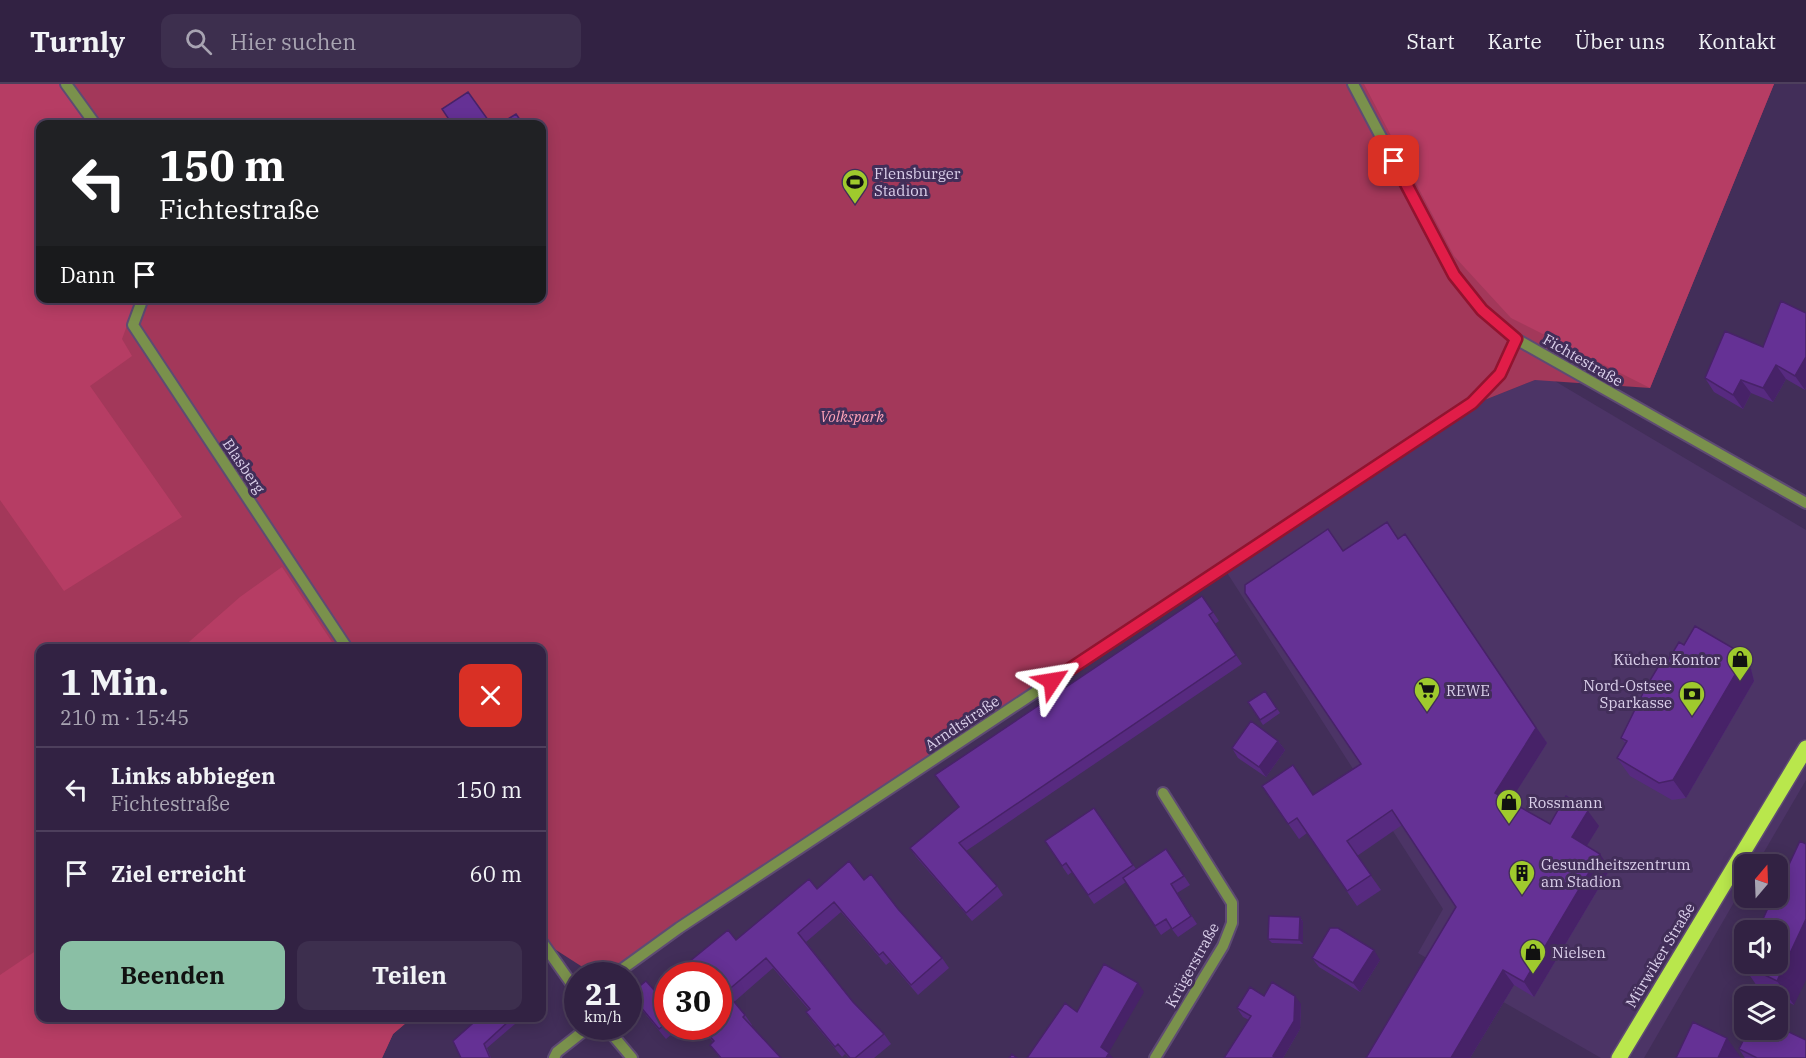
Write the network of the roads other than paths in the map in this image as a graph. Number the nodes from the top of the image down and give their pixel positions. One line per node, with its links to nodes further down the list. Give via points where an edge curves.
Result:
1 (66, 84): 3 (street)
2 (1353, 84): 5 (street, Fichtestraße, via 1454,275 1482,310)
3 (92, 120)
4 (141, 303): 7 (street, Blasberg, via 133,325)
5 (1516, 339): 6 (street, Fichtestraße); 11 (street, Arndtstraße, via 1500,374 1472,403)
6 (1806, 503)
7 (343, 644)
8 (1806, 748): 18 (main road, Mürwiker Straße)
9 (1162, 793): 17 (street, Krügerstraße, via 1232,903 1232,923 1223,946)
10 (546, 948): 12 (street)
11 (632, 962)
12 (564, 973)
13 (572, 1040): 15 (street)
14 (617, 1040): 16 (street)
15 (554, 1058)
16 (632, 1058)
17 (1155, 1058)
18 (1619, 1058)

